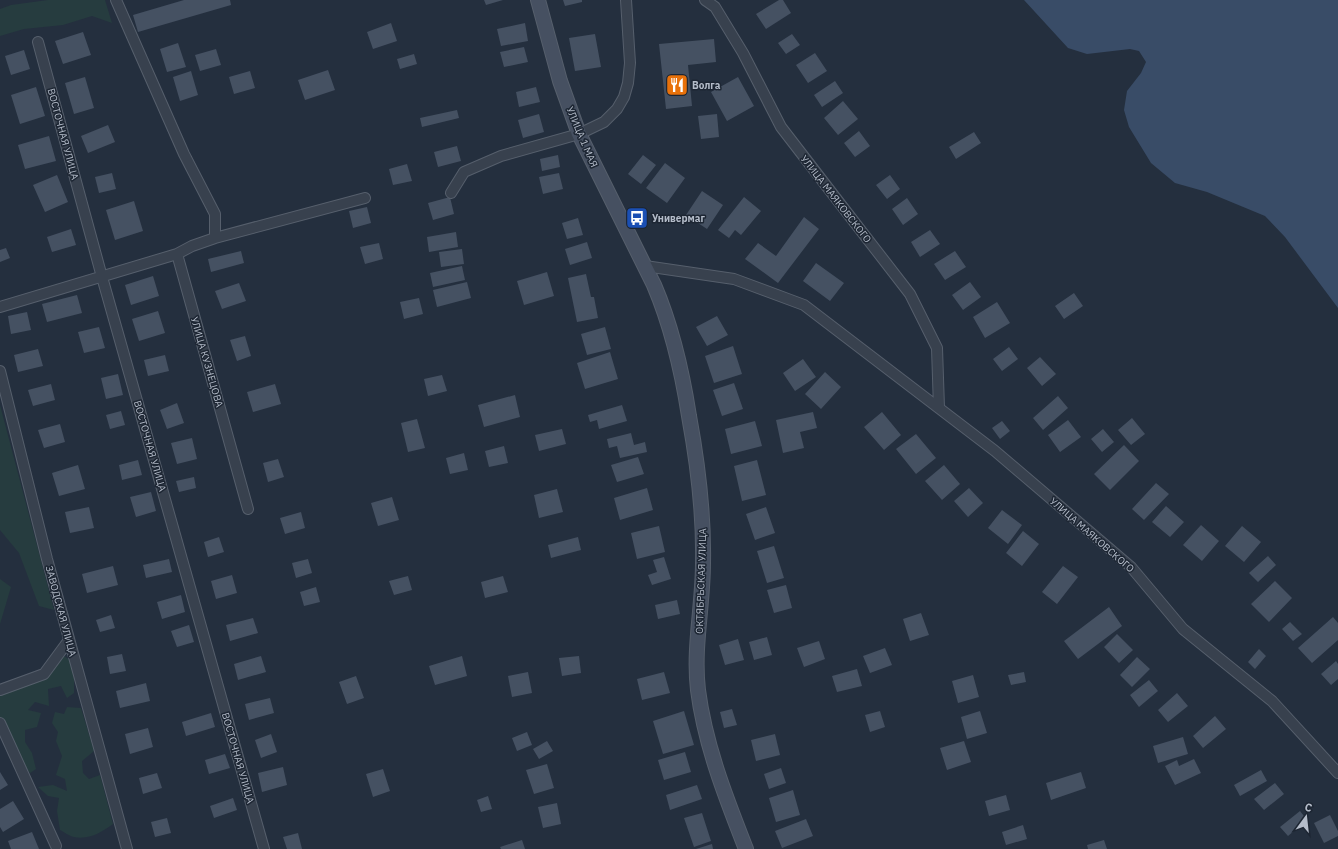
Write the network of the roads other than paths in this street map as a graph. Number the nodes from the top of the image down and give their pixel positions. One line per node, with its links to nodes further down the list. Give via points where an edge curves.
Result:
1 (538, 0): 6 (street, УЛИЦА 1 МАЯ, via 560,81)
2 (626, 0): 6 (street, via 630,63 624,97 617,109 604,122)
3 (705, 0): 15 (street, УЛИЦА МАЯКОВСКОГО, via 715,7 743,53 781,127 910,294 937,348)
4 (117, 2): 9 (street, via 184,154 215,214)
5 (38, 42): 12 (street, ВОСТОЧНАЯ УЛИЦА)
6 (579, 134): 7 (street, via 501,156 464,172); 11 (street, УЛИЦА 1 МАЯ)
7 (451, 193)
8 (365, 198): 9 (street)
9 (215, 238): 10 (street)
10 (177, 254): 12 (street); 16 (street, УЛИЦА КУЗНЕЦОВА)
11 (645, 266): 15 (street, УЛИЦА МАЯКОВСКОГО, via 734,279 804,305); 24 (street, ОКТЯБРЬСКАЯ УЛИЦА, via 672,332 696,456 704,534 696,662 702,719 727,800)
12 (102, 277): 13 (street); 23 (street, ВОСТОЧНАЯ УЛИЦА)
13 (0, 307)
14 (0, 371): 17 (street, ЗАВОДСКАЯ УЛИЦА)
15 (939, 408): 20 (street, УЛИЦА МАЯКОВСКОГО, via 995,451 1130,567 1183,629 1272,702)
16 (248, 509)
17 (69, 640): 18 (street, via 44,674); 22 (street, ЗАВОДСКАЯ УЛИЦА)
18 (0, 690)
19 (0, 723): 21 (street)
20 (1338, 773)
21 (56, 846)
22 (127, 849)
23 (264, 849)
24 (746, 849)

